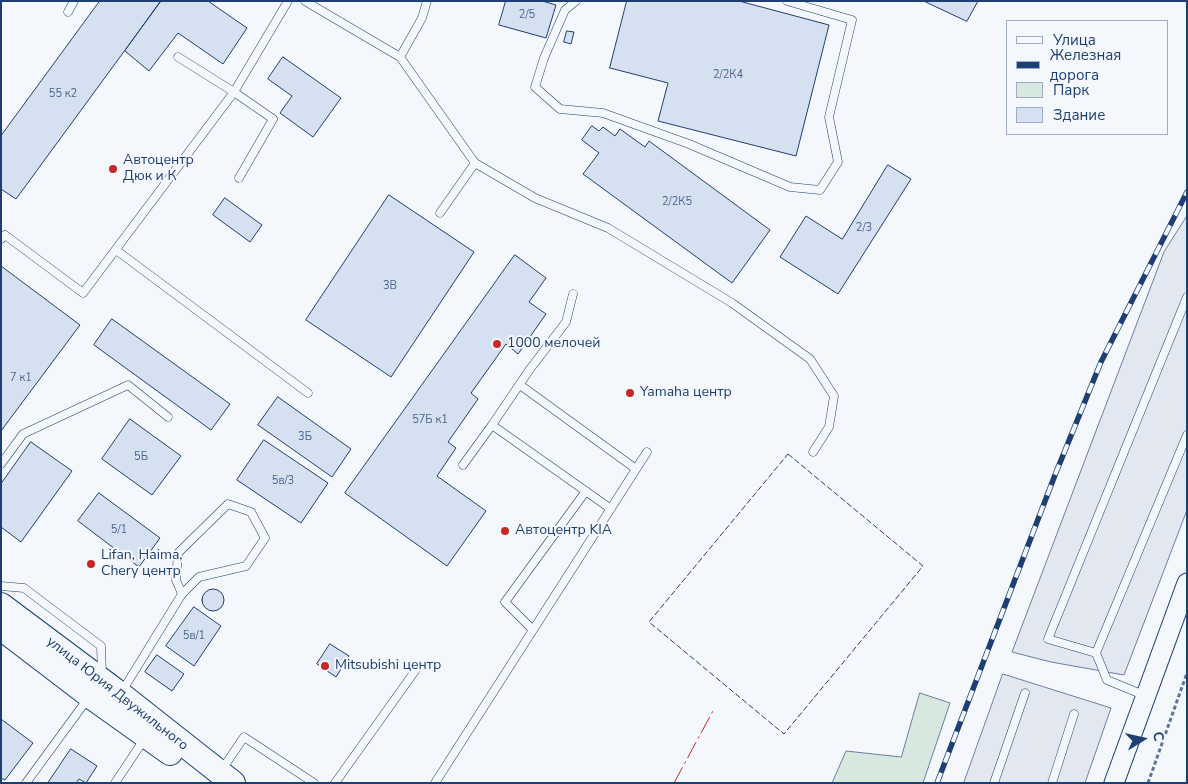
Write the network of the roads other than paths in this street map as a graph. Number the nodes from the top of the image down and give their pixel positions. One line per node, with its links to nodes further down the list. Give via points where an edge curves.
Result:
1 (74, 1): 7 (lane)
2 (288, 1): 10 (lane)
3 (305, 1): 9 (lane)
4 (427, 1): 9 (lane, via 422,18)
5 (576, 1): 6 (lane, via 565,10 535,87 560,109 603,113 689,144 790,188 820,190 838,162 829,117 852,20)
6 (788, 1)
7 (68, 12)
8 (178, 57): 10 (lane)
9 (400, 57): 11 (lane)
10 (234, 92): 12 (lane, via 273,119); 15 (lane)
11 (475, 163): 13 (lane); 24 (lane, via 535,198 608,228 732,302 810,359 834,396 829,427)
12 (239, 178)
13 (440, 213)
14 (1, 239): 15 (lane, via 5,235 83,293)
15 (116, 250): 19 (lane)
16 (573, 294): 18 (lane, via 566,322)
17 (1187, 297): 36 (lane, via 1048,639)
18 (520, 385): 21 (lane); 27 (lane)
19 (308, 393)
20 (168, 416): 25 (lane, via 128,386 23,434)
21 (492, 425): 26 (lane); 28 (lane)
22 (1187, 435): 36 (lane)
23 (647, 452): 27 (lane)
24 (813, 452)
25 (1, 464)
26 (463, 465)
27 (636, 469): 29 (lane)
28 (586, 491): 29 (lane); 35 (lane, via 505,602)
29 (611, 509): 35 (lane)
30 (1187, 583): 40 (street)
31 (1, 586): 39 (lane, via 24,588 100,646)
32 (182, 594): 32 (lane, via 176,580 178,553 228,504 251,512 265,538 246,566 199,577); 39 (lane)
33 (1, 605): 39 (main road, улица Юрия Двужильного)
34 (1, 628): 39 (main road, улица Юрия Двужильного)
35 (534, 630): 48 (lane)
36 (1096, 653): 40 (lane, via 1108,680)
37 (415, 671): 47 (lane)
38 (1025, 692): 49 (lane)
39 (105, 695): 42 (main road, улица Юрия Двужильного); 43 (main road, улица Юрия Двужильного); 44 (lane)
40 (1146, 696): 51 (street)
41 (1074, 714): 50 (lane)
42 (146, 736): 43 (main road, улица Юрия Двужильного); 45 (lane)
43 (222, 779): 46 (lane, via 244,737)
44 (26, 783)
45 (115, 783)
46 (314, 783)
47 (335, 783)
48 (435, 783)
49 (994, 783)
50 (1052, 783)
51 (1114, 783)

